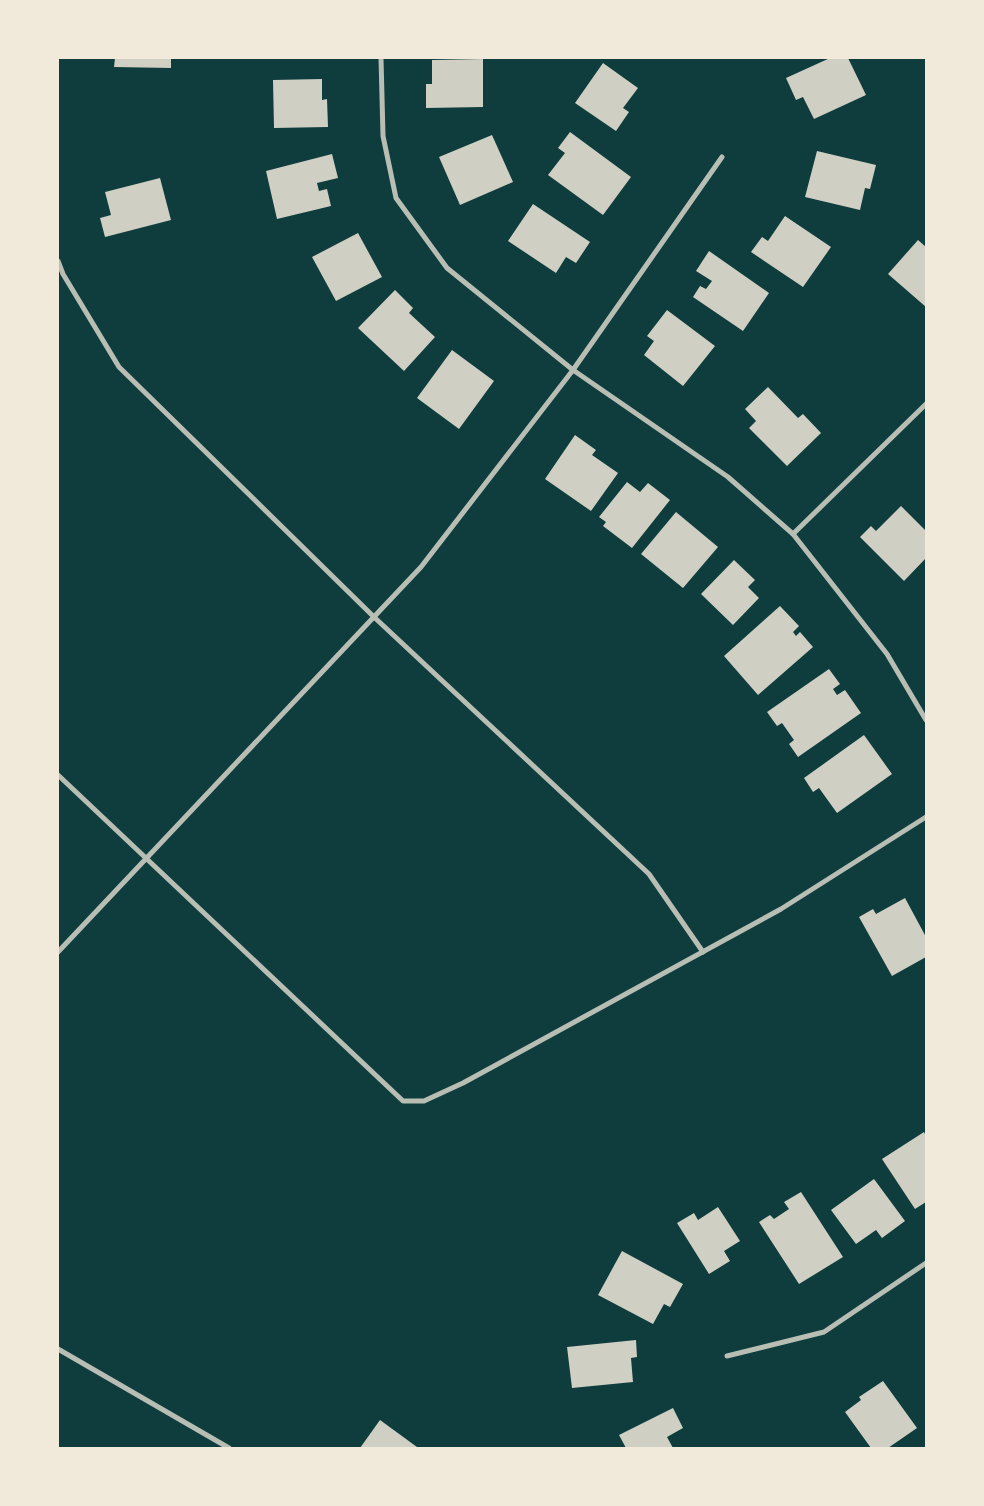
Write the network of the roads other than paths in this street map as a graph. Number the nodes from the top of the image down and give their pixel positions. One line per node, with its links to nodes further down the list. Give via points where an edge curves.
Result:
1 (381, 58): 4 (street, via 383,136 396,198 447,268)
2 (722, 158): 4 (street)
3 (58, 261): 7 (street, via 118,367)
4 (573, 370): 6 (street, via 728,476); 7 (street, via 421,567)
5 (926, 404): 6 (street)
6 (793, 534): 8 (street, via 887,654)
7 (374, 617): 11 (street); 13 (street, via 650,874)
8 (926, 720)
9 (58, 775): 11 (street)
10 (926, 817): 13 (street, via 781,909)
11 (146, 858): 12 (street); 13 (street, via 403,1101 424,1101 463,1083)
12 (58, 952)
13 (703, 952)
14 (926, 1263): 16 (street, via 824,1332)
15 (58, 1349): 17 (street)
16 (727, 1356)
17 (229, 1448)

